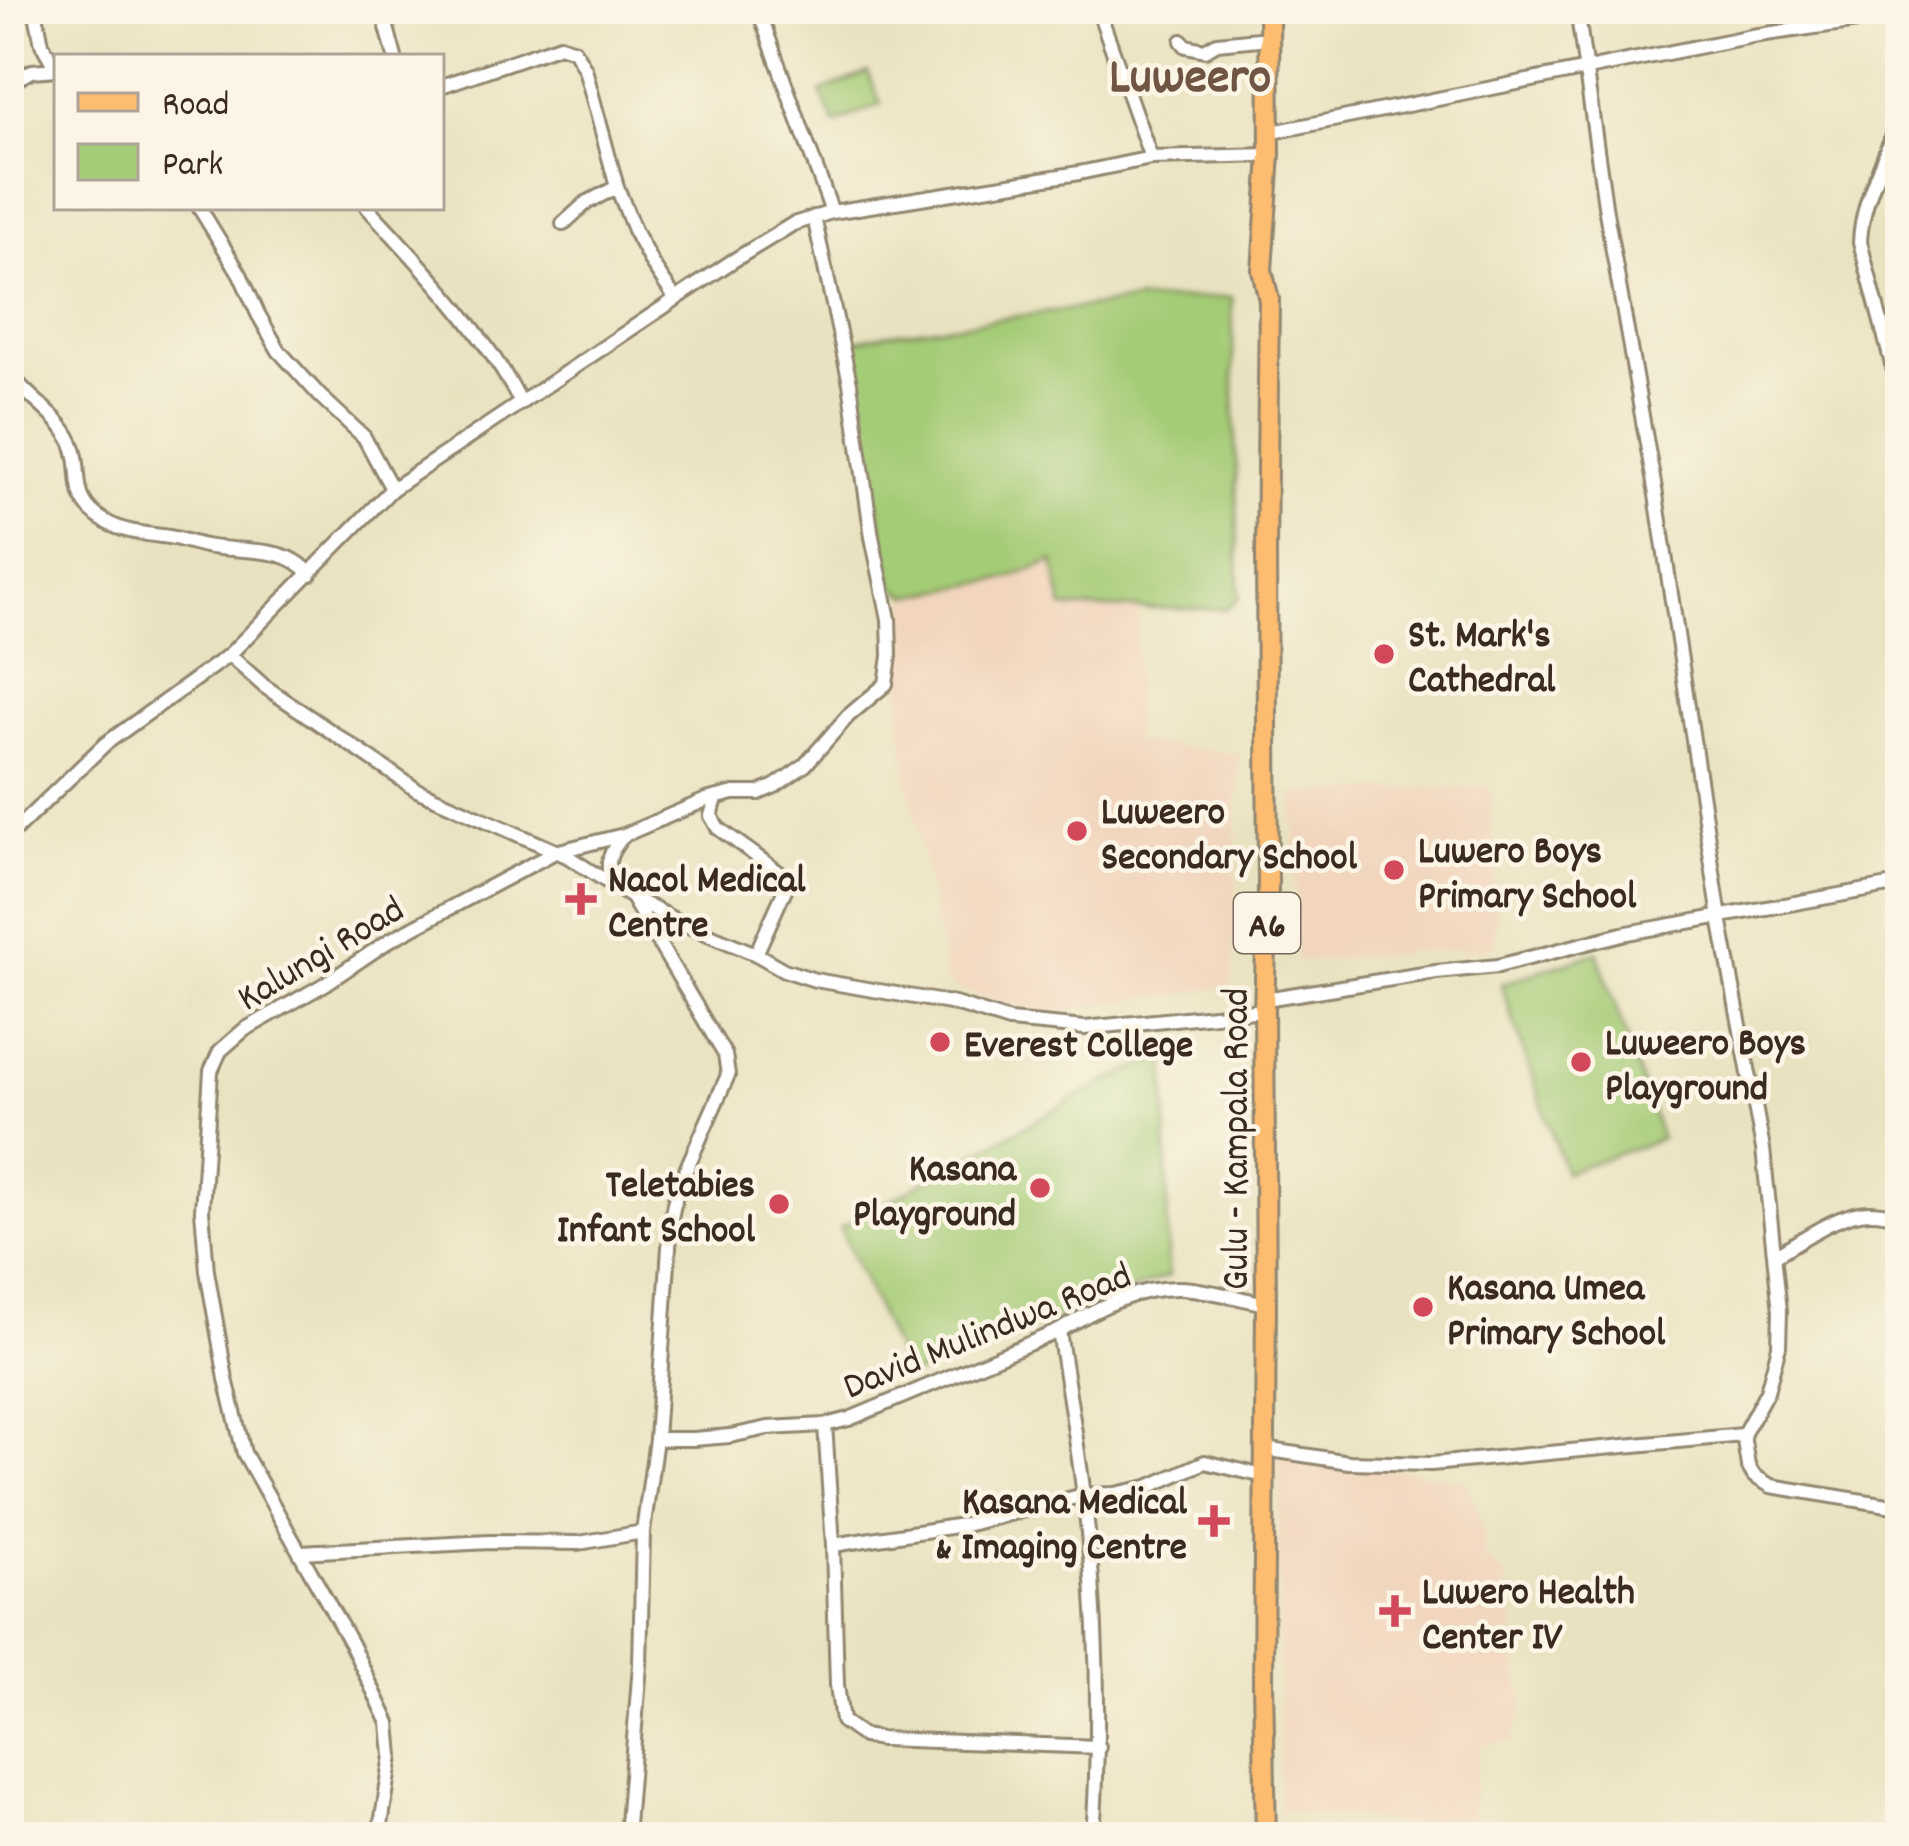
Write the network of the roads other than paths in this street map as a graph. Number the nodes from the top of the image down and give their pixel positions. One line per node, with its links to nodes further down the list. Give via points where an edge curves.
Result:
1 (35, 9): 10 (street)
2 (382, 9): 11 (street)
3 (758, 9): 25 (street)
4 (1098, 9): 21 (street)
5 (1269, 9): 8 (main road, Gulu - Kampala Road / A6)
6 (1577, 9): 13 (street)
7 (1898, 13): 13 (street)
8 (1268, 38): 9 (street, via 1205,50); 19 (main road, Gulu - Kampala Road / A6)
9 (1182, 41)
10 (43, 44): 12 (street); 15 (street)
11 (394, 54)
12 (54, 65)
13 (1585, 68): 19 (street); 42 (street)
14 (54, 69): 15 (street)
15 (32, 71): 16 (street)
16 (9, 83)
17 (444, 85): 22 (street, via 560,45 574,50)
18 (1900, 100): 30 (street, via 1860,242)
19 (1268, 133): 20 (main road, Gulu - Kampala Road / A6)
20 (1270, 154): 21 (street); 44 (main road, Gulu - Kampala Road / A6, via 1262,270 1269,300)
21 (1151, 158): 25 (street)
22 (617, 187): 27 (street); 28 (street)
23 (201, 210): 32 (street, via 279,351 364,437)
24 (370, 210): 31 (street, via 476,330)
25 (832, 212): 26 (street)
26 (814, 218): 28 (street); 35 (street, via 890,619 888,677 805,765 759,793)
27 (563, 224)
28 (675, 298): 31 (street)
29 (9, 372): 33 (street, via 65,430 84,501 108,524 276,555)
30 (1900, 395)
31 (521, 403): 32 (street)
32 (392, 489): 33 (street)
33 (310, 574): 34 (street)
34 (229, 655): 37 (street, via 105,744); 38 (street, via 417,790)
35 (716, 798): 36 (street); 43 (street, via 711,816 718,828 787,885)
36 (624, 835): 38 (street); 39 (street, via 607,861)
37 (9, 836)
38 (555, 852): 39 (street); 58 (street, Kalungi Road, via 244,1030 211,1071 202,1210 226,1378 244,1453)
39 (611, 883): 41 (street)
40 (1900, 884): 42 (street)
41 (632, 897): 43 (street); 51 (street, via 728,1065 671,1218)
42 (1720, 918): 44 (street); 46 (street)
43 (757, 954): 44 (street, via 802,977 1025,1024 1085,1028)
44 (1265, 1005): 47 (main road, Gulu - Kampala Road / A6)
45 (1900, 1215): 46 (street, via 1855,1214)
46 (1775, 1256): 50 (street, via 1779,1346)
47 (1266, 1304): 48 (street, David Mulindwa Road, via 1173,1288 1114,1302); 52 (main road, Gulu - Kampala Road / A6)
48 (1059, 1331): 49 (street, David Mulindwa Road); 54 (street)
49 (825, 1425): 51 (street, David Mulindwa Road); 57 (street)
50 (1743, 1435): 52 (street, via 1431,1464); 55 (street, via 1760,1482)
51 (656, 1438): 56 (street)
52 (1264, 1449): 53 (main road, Gulu - Kampala Road / A6)
53 (1264, 1476): 54 (street, via 1204,1462 1148,1487); 63 (main road, Gulu - Kampala Road / A6)
54 (1084, 1495): 57 (street); 59 (street)
55 (1900, 1507)
56 (643, 1532): 58 (street, via 579,1543); 61 (street)
57 (833, 1545): 59 (street, via 837,1685 851,1729 881,1739)
58 (300, 1552): 60 (street, via 388,1724 392,1756)
59 (1099, 1747): 62 (street)
60 (379, 1837)
61 (626, 1837)
62 (1093, 1837)
63 (1266, 1837)

